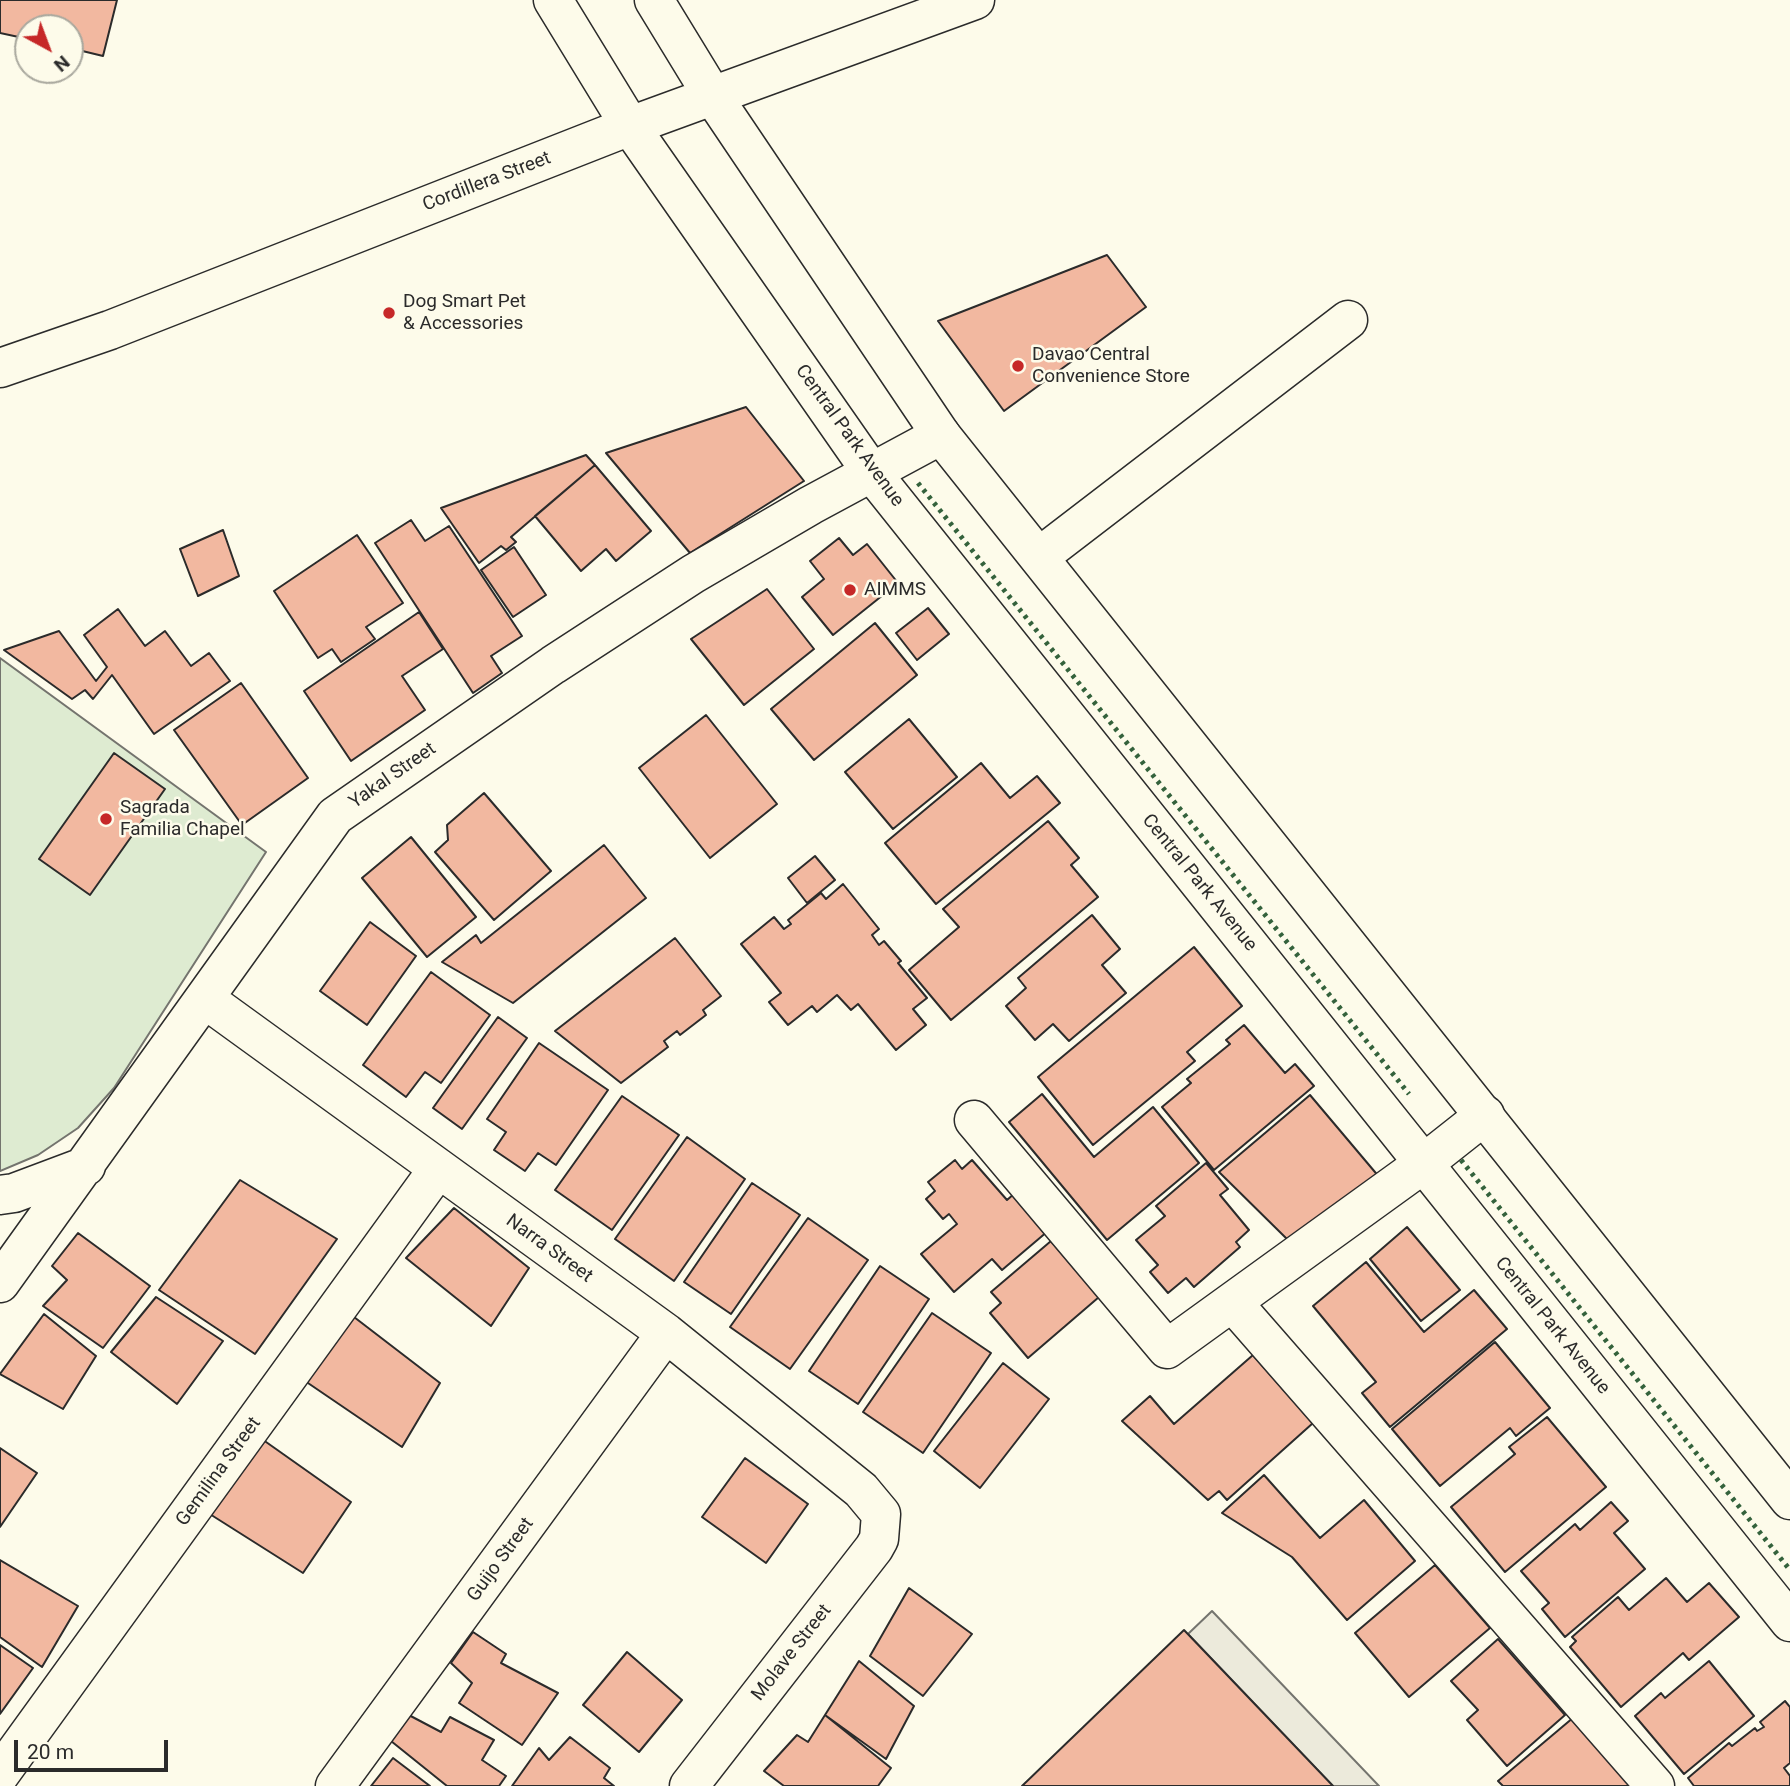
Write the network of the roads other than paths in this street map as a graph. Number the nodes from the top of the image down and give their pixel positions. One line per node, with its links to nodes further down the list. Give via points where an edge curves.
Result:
1 (553, 0): 5 (street, Central Park Avenue)
2 (654, 0): 4 (street)
3 (975, 0): 4 (street, Cordillera Street)
4 (712, 95): 5 (street, Cordillera Street); 8 (street)
5 (630, 125): 7 (street, Cordillera Street, via 110,330); 9 (street, Central Park Avenue)
6 (1348, 320): 10 (street)
7 (0, 368)
8 (941, 435): 9 (street, Yakal Street); 10 (street)
9 (872, 473): 11 (street, Yakal Street, via 693,574 335,816); 14 (street, Central Park Avenue)
10 (1039, 558): 12 (street)
11 (205, 999): 15 (street, Yakal Street); 16 (street, Narra Street)
12 (1485, 1115): 14 (street); 21 (street)
13 (974, 1120): 19 (street, via 1167,1349)
14 (1423, 1164): 19 (street); 23 (street, Central Park Avenue)
15 (86, 1166): 17 (street); 18 (street, Yakal Street)
16 (438, 1169): 20 (street, Narra Street); 24 (street, Gemilina Street)
17 (0, 1195)
18 (0, 1283)
19 (1233, 1303): 27 (street)
20 (666, 1333): 22 (street, Narra Street, via 861,1490); 25 (street, Guijo Street)
21 (1790, 1500)
22 (881, 1514): 26 (street, Molave Street, via 874,1548)
23 (1790, 1622)
24 (0, 1774)
25 (335, 1786)
26 (688, 1786)
27 (1656, 1786)

